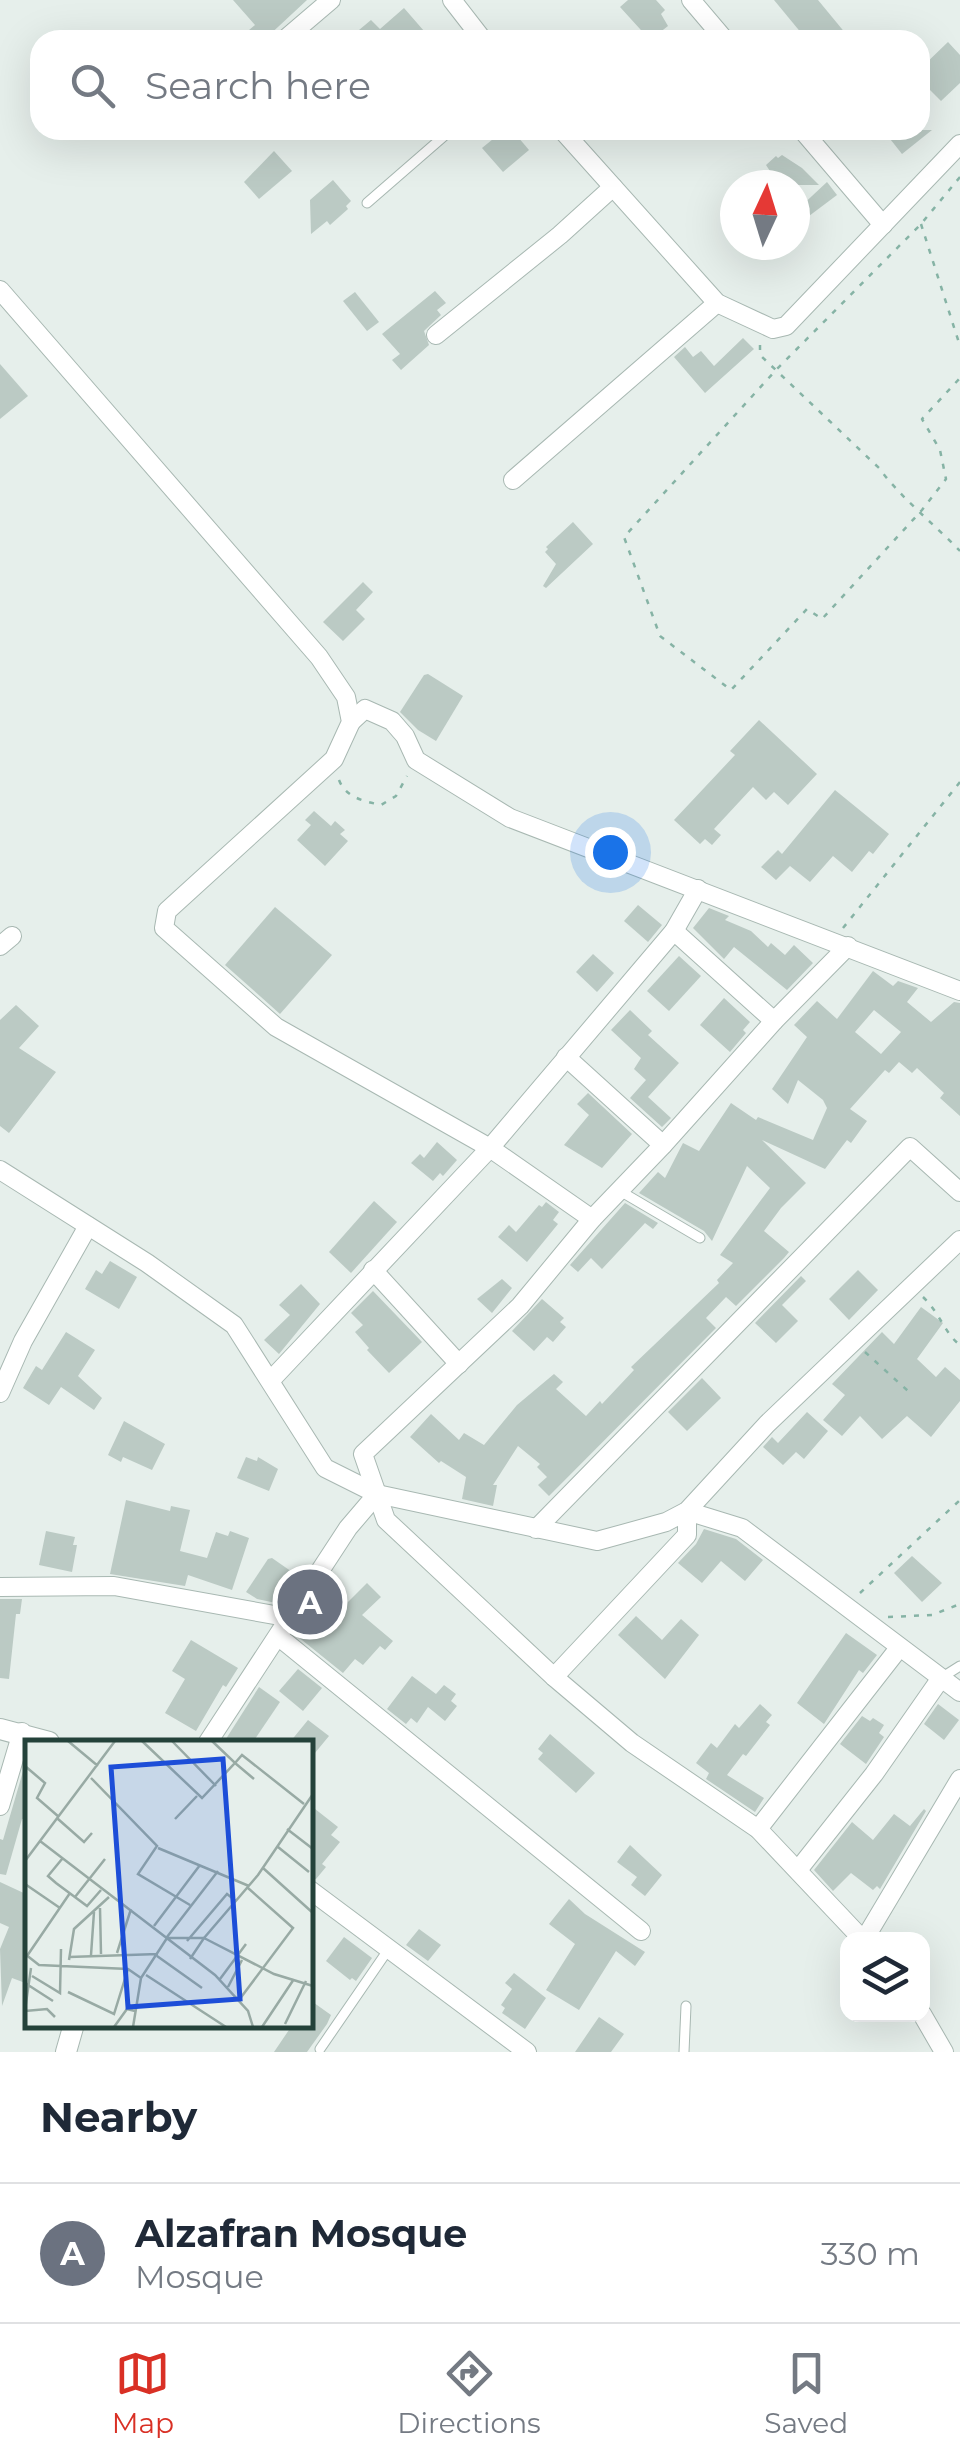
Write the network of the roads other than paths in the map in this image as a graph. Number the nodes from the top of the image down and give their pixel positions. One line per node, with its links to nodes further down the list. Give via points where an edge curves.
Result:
1 (332, 0): 4 (street)
2 (452, 0): 5 (street)
3 (692, 0): 6 (street)
4 (296, 30)
5 (475, 30)
6 (717, 30)
7 (439, 140): 12 (lane)
8 (571, 140): 11 (street)
9 (811, 140): 13 (street)
10 (960, 144): 13 (street)
11 (613, 187): 15 (street); 16 (street)
12 (367, 203)
13 (883, 225): 15 (street, via 786,326 773,329)
14 (0, 290): 18 (street, via 319,657 346,697)
15 (717, 303): 17 (street)
16 (436, 335)
17 (512, 480)
18 (351, 722): 19 (street, via 365,709 380,713 405,736 416,760 510,818); 26 (street, via 334,760 167,911 164,928 276,1027)
19 (698, 888): 20 (street); 21 (street)
20 (674, 931): 23 (street); 24 (street)
21 (841, 943): 22 (street); 23 (street)
22 (960, 991)
23 (774, 1021): 25 (street)
24 (566, 1057): 25 (street); 26 (street)
25 (664, 1146): 28 (street)
26 (490, 1148): 30 (street); 34 (street)
27 (0, 1170): 31 (street)
28 (620, 1190): 30 (street); 32 (lane)
29 (960, 1192): 40 (street, via 910,1147)
30 (592, 1219): 35 (street, via 520,1306)
31 (88, 1226): 36 (street, via 234,1325); 37 (street)
32 (700, 1238)
33 (960, 1240): 39 (street, via 766,1424)
34 (373, 1270): 35 (street); 36 (street)
35 (458, 1364): 38 (street, via 364,1454)
36 (271, 1380): 38 (street, via 325,1468)
37 (0, 1393)
38 (377, 1494): 40 (street); 42 (street); 46 (street, via 386,1520)
39 (687, 1510): 40 (street, via 598,1540); 44 (street, via 742,1528); 46 (street, via 687,1535)
40 (536, 1529)
41 (0, 1587): 42 (street, via 114,1586)
42 (290, 1618): 43 (street)
43 (278, 1637): 52 (street); 58 (street)
44 (899, 1648): 47 (street); 55 (street)
45 (960, 1666): 47 (lane)
46 (554, 1677): 55 (street, via 632,1743)
47 (941, 1678): 48 (street); 56 (street)
48 (960, 1692)
49 (0, 1729): 50 (street)
50 (22, 1732): 51 (street); 54 (street)
51 (44, 1740)
52 (209, 1740)
53 (960, 1780): 60 (street)
54 (0, 1806)
55 (758, 1829): 56 (street)
56 (798, 1870): 59 (street)
57 (312, 1891): 61 (street)
58 (641, 1931)
59 (856, 1932)
60 (869, 1932)
61 (389, 1948): 65 (lane); 67 (street)
62 (686, 2006): 68 (lane)
63 (927, 2022): 69 (street)
64 (73, 2027): 66 (street)
65 (320, 2049)
66 (66, 2052)
67 (527, 2052)
68 (684, 2052)
69 (944, 2052)

